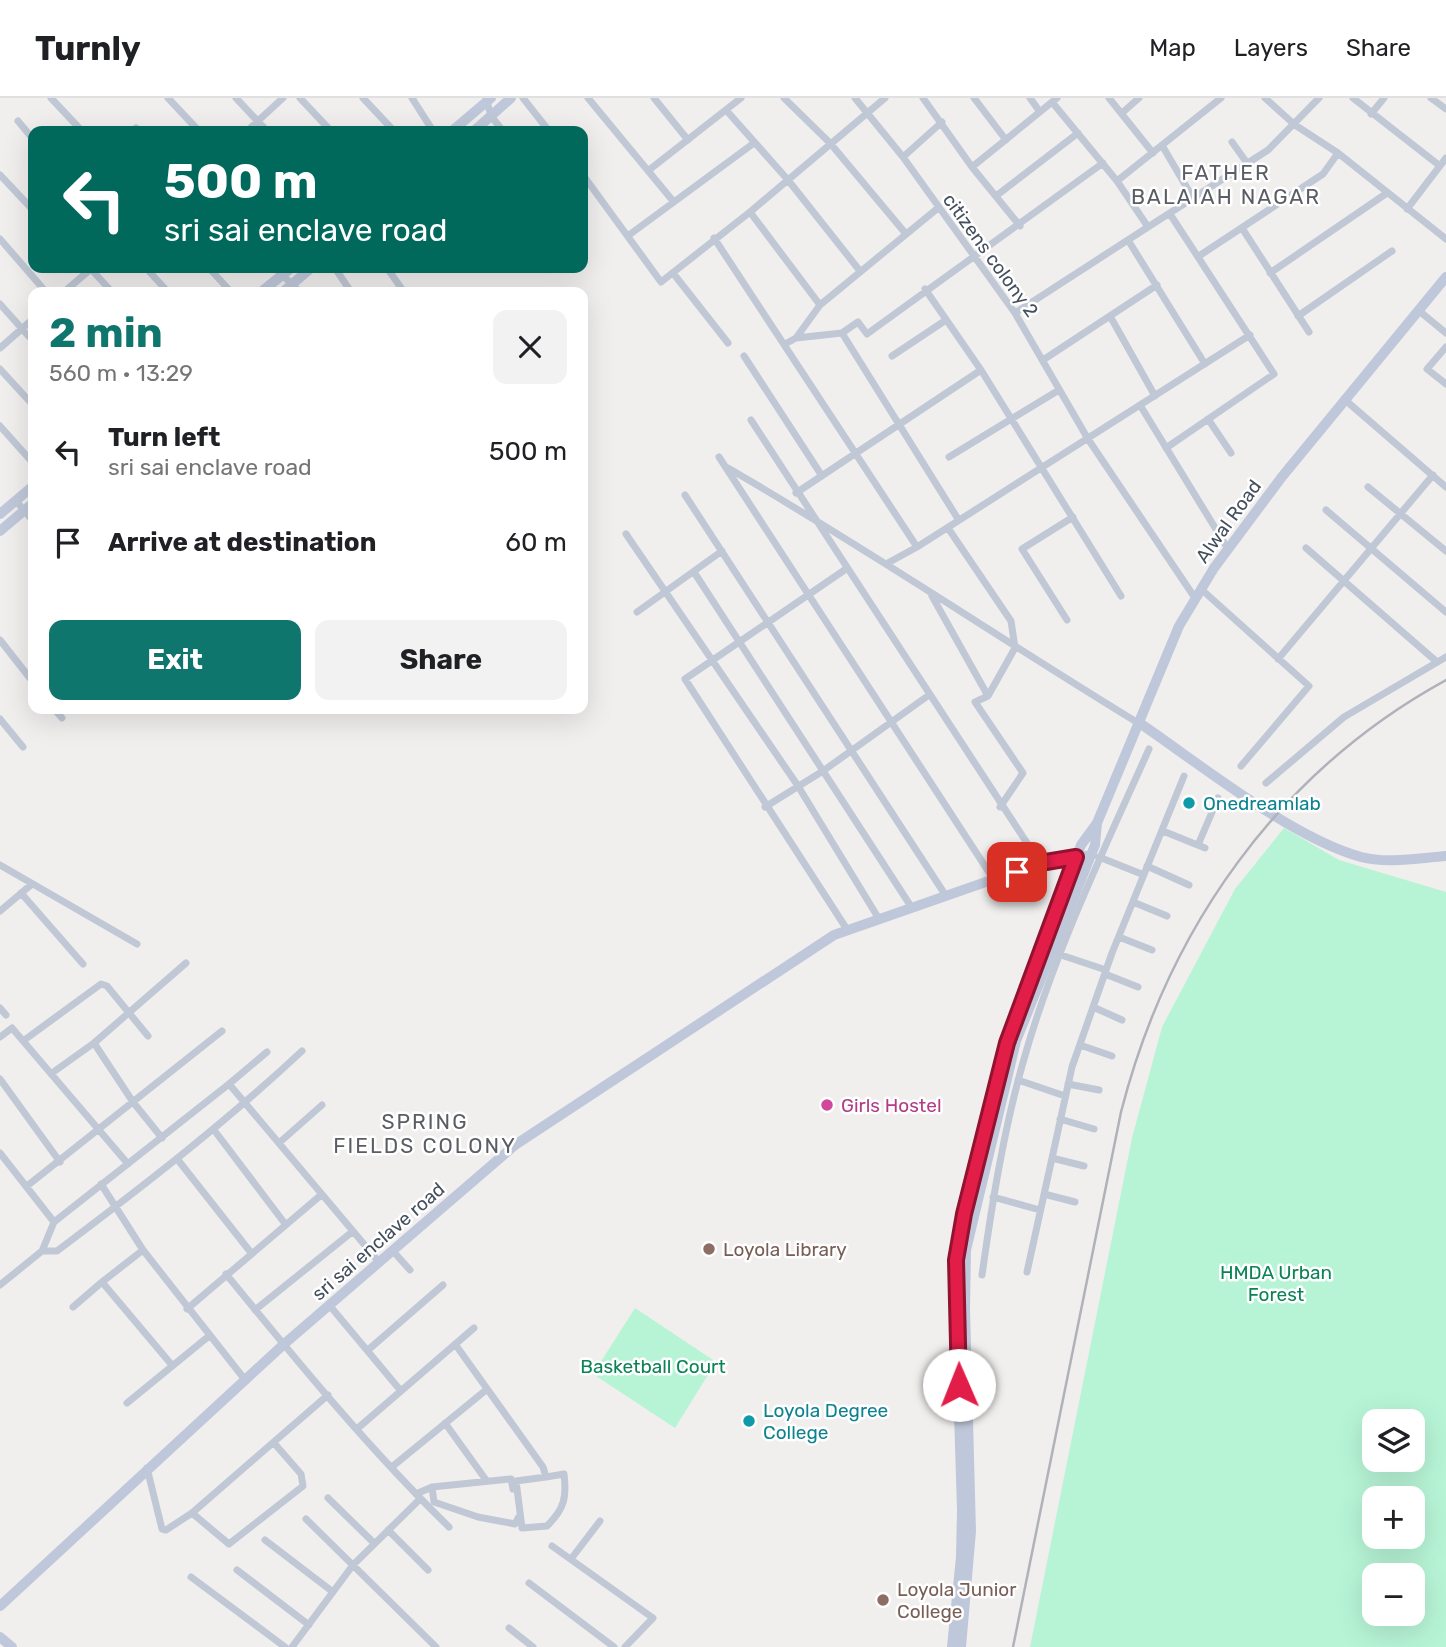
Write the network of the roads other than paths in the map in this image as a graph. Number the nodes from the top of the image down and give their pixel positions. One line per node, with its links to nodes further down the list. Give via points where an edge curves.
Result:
1 (51, 98): 40 (street)
2 (168, 98): 41 (street)
3 (236, 98): 37 (street)
4 (283, 98): 37 (street)
5 (300, 98): 44 (street)
6 (363, 98): 45 (street)
7 (412, 98): 46 (street)
8 (511, 98): 35 (main road)
9 (523, 98): 50 (street)
10 (588, 98): 67 (street)
11 (741, 98): 30 (street)
12 (784, 98): 55 (street)
13 (855, 98): 31 (street, citizens colony 2)
14 (885, 98): 31 (street)
15 (923, 98): 38 (street)
16 (974, 98): 54 (street)
17 (1030, 98): 32 (street)
18 (1109, 98): 33 (street)
19 (1139, 98): 33 (street)
20 (1221, 98): 58 (street)
21 (1265, 98): 39 (street)
22 (1320, 98): 39 (street)
23 (1353, 98): 34 (street)
24 (1384, 98): 34 (street)
25 (1431, 98): 29 (street)
26 (489, 99): 35 (street); 47 (main road)
27 (658, 99): 53 (street)
28 (1054, 100): 32 (street); 52 (street)
29 (1446, 109)
30 (726, 110): 53 (street); 57 (street)
31 (868, 111): 55 (street); 61 (street, citizens colony 2)
32 (1040, 112): 54 (street)
33 (1122, 113): 59 (street)
34 (1371, 114): 65 (street)
35 (491, 116): 48 (main road); 49 (street)
36 (18, 121): 51 (street)
37 (257, 121): 42 (street); 43 (street)
38 (942, 122): 61 (street); 66 (street)
39 (1295, 125): 60 (street); 64 (street)
40 (77, 126)
41 (194, 126)
42 (252, 126)
43 (262, 126)
44 (326, 126)
45 (389, 126)
46 (430, 126)
47 (458, 126)
48 (480, 126)
49 (499, 126)
50 (545, 126)
51 (28, 133)
52 (1078, 134): 63 (street); 73 (street)
53 (688, 139): 67 (street)
54 (1006, 140): 66 (street)
55 (830, 142): 69 (street); 84 (street)
56 (1232, 142): 64 (street)
57 (754, 143): 69 (street); 75 (street)
58 (1163, 147): 59 (street); 74 (street)
59 (1153, 153): 70 (street)
60 (1338, 153): 72 (street); 83 (street, via 1323,174)
61 (903, 157): 77 (street, citizens colony 2)
62 (1446, 158): 65 (street)
63 (1103, 163): 70 (street); 81 (street)
64 (1247, 163): 74 (street)
65 (1440, 166): 78 (street)
66 (971, 167): 73 (street)
67 (649, 170): 75 (street)
68 (0, 175): 76 (street)
69 (788, 180): 79 (street); 94 (street)
70 (1117, 181): 82 (street)
71 (588, 182): 85 (street)
72 (1387, 192): 78 (street); 95 (street)
73 (996, 197): 81 (street)
74 (1193, 198): 80 (street)
75 (673, 201): 85 (street)
76 (28, 205)
77 (938, 208): 84 (street); 91 (street, citizens colony 2)
78 (1407, 209): 88 (street)
79 (750, 212): 86 (street); 118 (street)
80 (1170, 214): 82 (street); 92 (street)
81 (1020, 226): 91 (street)
82 (1148, 227): 89 (street)
83 (1242, 228): 92 (street); 95 (street)
84 (906, 234): 94 (street)
85 (629, 235): 104 (street, via 654,277 661,282)
86 (715, 238): 104 (street); 133 (street)
87 (0, 239): 93 (street)
88 (1446, 239)
89 (1128, 240): 107 (street); 120 (street)
90 (1392, 251): 122 (street)
91 (976, 256): 116 (street); 120 (street, citizens colony 2)
92 (1199, 256): 130 (street)
93 (28, 271)
94 (860, 271): 118 (street)
95 (1270, 272): 122 (street)
96 (30, 273): 108 (street)
97 (85, 273): 109 (street)
98 (95, 273): 110 (street)
99 (151, 273): 111 (street)
100 (214, 273): 112 (street)
101 (280, 273): 113 (main road)
102 (285, 273): 106 (street)
103 (306, 273): 106 (main road)
104 (673, 273): 132 (street)
105 (1446, 277): 119 (main road, Alwal Road)
106 (292, 284): 114 (main road); 115 (street)
107 (1157, 285): 121 (street); 139 (street)
108 (42, 287)
109 (70, 287)
110 (108, 287)
111 (163, 287)
112 (226, 287)
113 (266, 287)
114 (289, 287)
115 (295, 287)
116 (925, 289): 123 (street); 126 (street, via 867,334 858,322)
117 (0, 304): 125 (street)
118 (820, 305): 131 (street)
119 (1418, 310): 128 (street); 145 (main road, Alwal Road)
120 (1015, 313): 138 (street, citizens colony 2)
121 (1110, 316): 138 (street); 144 (street)
122 (1298, 316): 127 (street)
123 (946, 320): 137 (street); 141 (street)
124 (28, 323): 125 (street)
125 (22, 328): 129 (street); 135 (street)
126 (842, 332): 131 (street); 151 (street)
127 (1309, 332)
128 (1446, 333)
129 (28, 335)
130 (1250, 335): 139 (street); 149 (street, via 1274,374)
131 (796, 338): 133 (street)
132 (727, 344)
133 (785, 344): 155 (street)
134 (1446, 347): 142 (street, via 1427,369)
135 (0, 348)
136 (744, 356): 163 (street)
137 (892, 356)
138 (1043, 360): 143 (street, citizens colony 2)
139 (1205, 364): 144 (street)
140 (0, 369): 146 (street)
141 (981, 370): 148 (street); 151 (street)
142 (1446, 384)
143 (1059, 390): 148 (street); 153 (street, citizens colony 2)
144 (1156, 396): 147 (street)
145 (1344, 399): 162 (street); 185 (main road, Alwal Road)
146 (28, 400)
147 (1140, 405): 153 (street); 154 (street)
148 (1011, 417): 159 (street); 161 (street)
149 (1208, 419): 154 (street); 156 (street)
150 (751, 420): 167 (street)
151 (900, 425): 155 (street); 178 (street)
152 (0, 426): 157 (street)
153 (1088, 439): 161 (street); 193 (street, citizens colony 2)
154 (1166, 448): 185 (street)
155 (856, 453): 163 (street); 182 (street)
156 (1231, 453)
157 (28, 457)
158 (719, 457): 160 (street)
159 (949, 457)
160 (728, 468): 177 (street); 194 (street)
161 (1040, 468): 176 (street); 178 (street)
162 (1433, 475): 165 (street); 174 (street)
163 (822, 476): 167 (street)
164 (1368, 486): 174 (street)
165 (1446, 487)
166 (28, 490): 169 (main road)
167 (796, 493): 177 (street)
168 (685, 495): 186 (street)
169 (16, 501): 171 (main road); 173 (street)
170 (28, 507): 173 (main road)
171 (2, 509)
172 (1326, 510): 183 (street)
173 (24, 511): 175 (street); 180 (main road)
174 (1401, 513): 183 (street); 187 (street)
175 (28, 515)
176 (1073, 517): 196 (street); 200 (street, via 1022,549)
177 (814, 518): 188 (street); 189 (street)
178 (958, 519): 179 (street)
179 (948, 528): 182 (street); 203 (street, via 1012,621)
180 (0, 531)
181 (626, 534): 192 (street)
182 (917, 547): 188 (street)
183 (1372, 547): 191 (street); 198 (street)
184 (1306, 548): 191 (street)
185 (1228, 549): 193 (main road, Alwal Road)
186 (722, 551): 190 (street); 199 (street)
187 (1446, 551)
188 (886, 564): 195 (street)
189 (846, 569): 194 (street); 209 (street)
190 (694, 572): 192 (street); 202 (street)
191 (1344, 581): 206 (street); 207 (street)
192 (667, 592): 197 (street); 205 (street)
193 (1198, 593): 206 (street, citizens colony 2); 215 (main road, Alwal Road, via 1179,626)
194 (807, 595): 199 (street); 214 (street)
195 (931, 595): 203 (street); 210 (street)
196 (1121, 596)
197 (637, 612)
198 (1446, 612)
199 (768, 620): 202 (street); 217 (street)
200 (1067, 620)
201 (0, 640): 208 (street)
202 (740, 641): 205 (street); 220 (street)
203 (1015, 648): 210 (street); 215 (street)
204 (1446, 657): 207 (street)
205 (713, 659): 223 (street); 225 (street, via 685,679)
206 (1278, 659): 219 (street, citizens colony 2, via 1309,686)
207 (1437, 662): 222 (street, via 1344,718)
208 (28, 676)
209 (929, 695): 214 (street); 226 (street)
210 (988, 696): 226 (street, via 975,702 1023,773)
211 (58, 714): 212 (street)
212 (62, 718)
213 (0, 719): 216 (street)
214 (891, 722): 217 (street); 236 (street)
215 (1141, 724): 227 (main road, Alwal Road); 230 (main road, via 1280,818 1339,848 1376,860)
216 (23, 747)
217 (851, 749): 220 (street); 240 (street)
218 (1149, 749): 229 (street)
219 (1241, 766)
220 (823, 771): 223 (street); 242 (street)
221 (1184, 776): 228 (street)
222 (1266, 783)
223 (798, 786): 225 (street); 245 (street)
224 (1218, 798): 228 (street, via 1201,847)
225 (765, 807): 246 (street)
226 (1000, 807): 232 (street)
227 (1097, 823): 229 (main road); 231 (main road)
228 (1163, 831): 234 (street)
229 (1096, 856): 231 (main road, sri sai enclave road); 235 (street); 250 (street); 319 (main road, via 1016,1041 966,1250)
230 (1446, 856)
231 (1076, 857): 232 (main road, sri sai enclave road); 319 (main road, via 1007,1043 959,1238 955,1271)
232 (1040, 863): 236 (main road, sri sai enclave road)
233 (0, 865): 237 (street)
234 (1147, 866): 235 (street); 238 (street)
235 (1144, 875): 241 (street)
236 (993, 880): 240 (main road, sri sai enclave road)
237 (32, 884): 239 (street); 248 (street)
238 (1189, 885)
239 (21, 893): 243 (street); 252 (street)
240 (946, 896): 242 (main road, sri sai enclave road)
241 (1133, 902): 244 (street); 247 (street)
242 (912, 908): 245 (main road, sri sai enclave road)
243 (0, 911)
244 (1167, 916)
245 (879, 919): 246 (main road, sri sai enclave road)
246 (848, 931): 305 (main road, sri sai enclave road, via 515,1145)
247 (1119, 937): 249 (street); 253 (street)
248 (137, 944)
249 (1152, 950)
250 (1061, 955): 253 (street); 271 (street)
251 (186, 963): 257 (street)
252 (83, 964)
253 (1105, 972): 254 (street); 256 (street)
254 (1138, 987)
255 (0, 1007): 258 (street)
256 (1093, 1007): 259 (street); 265 (street)
257 (130, 1013): 261 (street); 263 (street, via 107,986 97,985); 264 (street)
258 (6, 1015)
259 (1122, 1020)
260 (222, 1031): 278 (street)
261 (148, 1036)
262 (0, 1037): 263 (street, via 12,1028)
263 (23, 1041): 269 (street)
264 (94, 1043): 269 (street); 278 (street)
265 (1080, 1045): 268 (street); 273 (street)
266 (302, 1051): 279 (street)
267 (267, 1052): 272 (street)
268 (1112, 1056)
269 (52, 1073): 283 (street)
270 (0, 1079): 274 (street)
271 (1018, 1080): 276 (street); 297 (street)
272 (229, 1084): 279 (street); 285 (street)
273 (1068, 1084): 275 (street); 276 (street)
274 (9, 1090): 277 (street); 290 (street)
275 (1099, 1090)
276 (1065, 1096): 281 (street)
277 (0, 1098)
278 (133, 1102): 283 (street); 285 (street)
279 (247, 1103): 284 (street); 286 (street)
280 (322, 1105): 286 (street)
281 (1060, 1119): 282 (street); 288 (street)
282 (1094, 1129)
283 (99, 1130): 290 (street); 291 (street)
284 (214, 1130): 289 (street); 302 (street)
285 (162, 1138): 291 (street)
286 (279, 1143): 296 (street)
287 (0, 1153): 294 (street)
288 (1052, 1158): 292 (street); 295 (street)
289 (178, 1160): 299 (street); 307 (street)
290 (60, 1162): 294 (street)
291 (128, 1164): 293 (street)
292 (1084, 1166)
293 (101, 1184): 299 (street); 301 (street)
294 (27, 1186): 301 (street)
295 (1044, 1194): 298 (street); 300 (street)
296 (321, 1195): 302 (street); 303 (street)
297 (993, 1197): 300 (street); 312 (street)
298 (1075, 1202)
299 (115, 1208): 304 (street); 306 (street, via 57,1251)
300 (1040, 1210): 310 (street)
301 (54, 1222): 306 (street)
302 (286, 1225): 307 (street)
303 (352, 1232): 308 (street); 320 (street)
304 (143, 1250): 313 (street); 318 (street)
305 (392, 1250): 308 (main road, sri sai enclave road); 309 (street)
306 (42, 1251): 314 (street)
307 (252, 1254): 311 (street)
308 (379, 1262): 316 (main road, sri sai enclave road)
309 (410, 1270)
310 (1027, 1272)
311 (226, 1274): 318 (street); 320 (street)
312 (982, 1275)
313 (102, 1282): 317 (street); 326 (street)
314 (0, 1285)
315 (443, 1285): 325 (street)
316 (330, 1306): 324 (main road, sri sai enclave road); 325 (street)
317 (73, 1307)
318 (187, 1309): 322 (street)
319 (961, 1309): 368 (main road, via 961,1557); 369 (main road, via 971,1531)
320 (255, 1310): 324 (street)
321 (474, 1328): 323 (street)
322 (209, 1336): 326 (street); 327 (street)
323 (455, 1344): 328 (street); 329 (street)
324 (284, 1345): 327 (main road, sri sai enclave road); 330 (street)
325 (368, 1350): 329 (street)
326 (171, 1364): 331 (street)
327 (246, 1381): 336 (main road, sri sai enclave road)
328 (486, 1390): 332 (street); 337 (street)
329 (401, 1391): 333 (street)
330 (328, 1395): 333 (street); 334 (street)
331 (127, 1403)
332 (445, 1423): 335 (street); 338 (street)
333 (358, 1428): 335 (street)
334 (274, 1443): 342 (street); 342 (street, via 301,1474 303,1486 229,1544)
335 (393, 1466): 340 (street)
336 (147, 1468): 342 (street, via 162,1530); 357 (main road, sri sai enclave road)
337 (546, 1476): 337 (street, via 516,1482 522,1528 547,1526 560,1514 567,1497 564,1474)
338 (486, 1480): 339 (street); 339 (street, via 511,1479 517,1524 434,1502)
339 (432, 1487): 340 (street)
340 (418, 1497): 345 (street); 346 (street)
341 (328, 1498): 348 (street)
342 (192, 1513)
343 (306, 1519): 351 (street)
344 (600, 1521): 350 (street)
345 (449, 1527)
346 (388, 1530): 348 (street); 353 (street)
347 (265, 1540): 356 (street)
348 (374, 1543): 351 (street)
349 (552, 1546): 350 (street)
350 (570, 1559): 367 (street, via 653,1618)
351 (353, 1565): 356 (street); 364 (street)
352 (237, 1570): 358 (street)
353 (428, 1570)
354 (191, 1577): 362 (street)
355 (529, 1583): 366 (street)
356 (333, 1592): 358 (street)
357 (0, 1606)
358 (309, 1625): 363 (street)
359 (509, 1628): 365 (street)
360 (0, 1637): 361 (main road)
361 (12, 1647)
362 (285, 1647)
363 (292, 1647)
364 (436, 1647)
365 (533, 1647)
366 (614, 1647)
367 (625, 1647)
368 (952, 1647)
369 (961, 1647)

